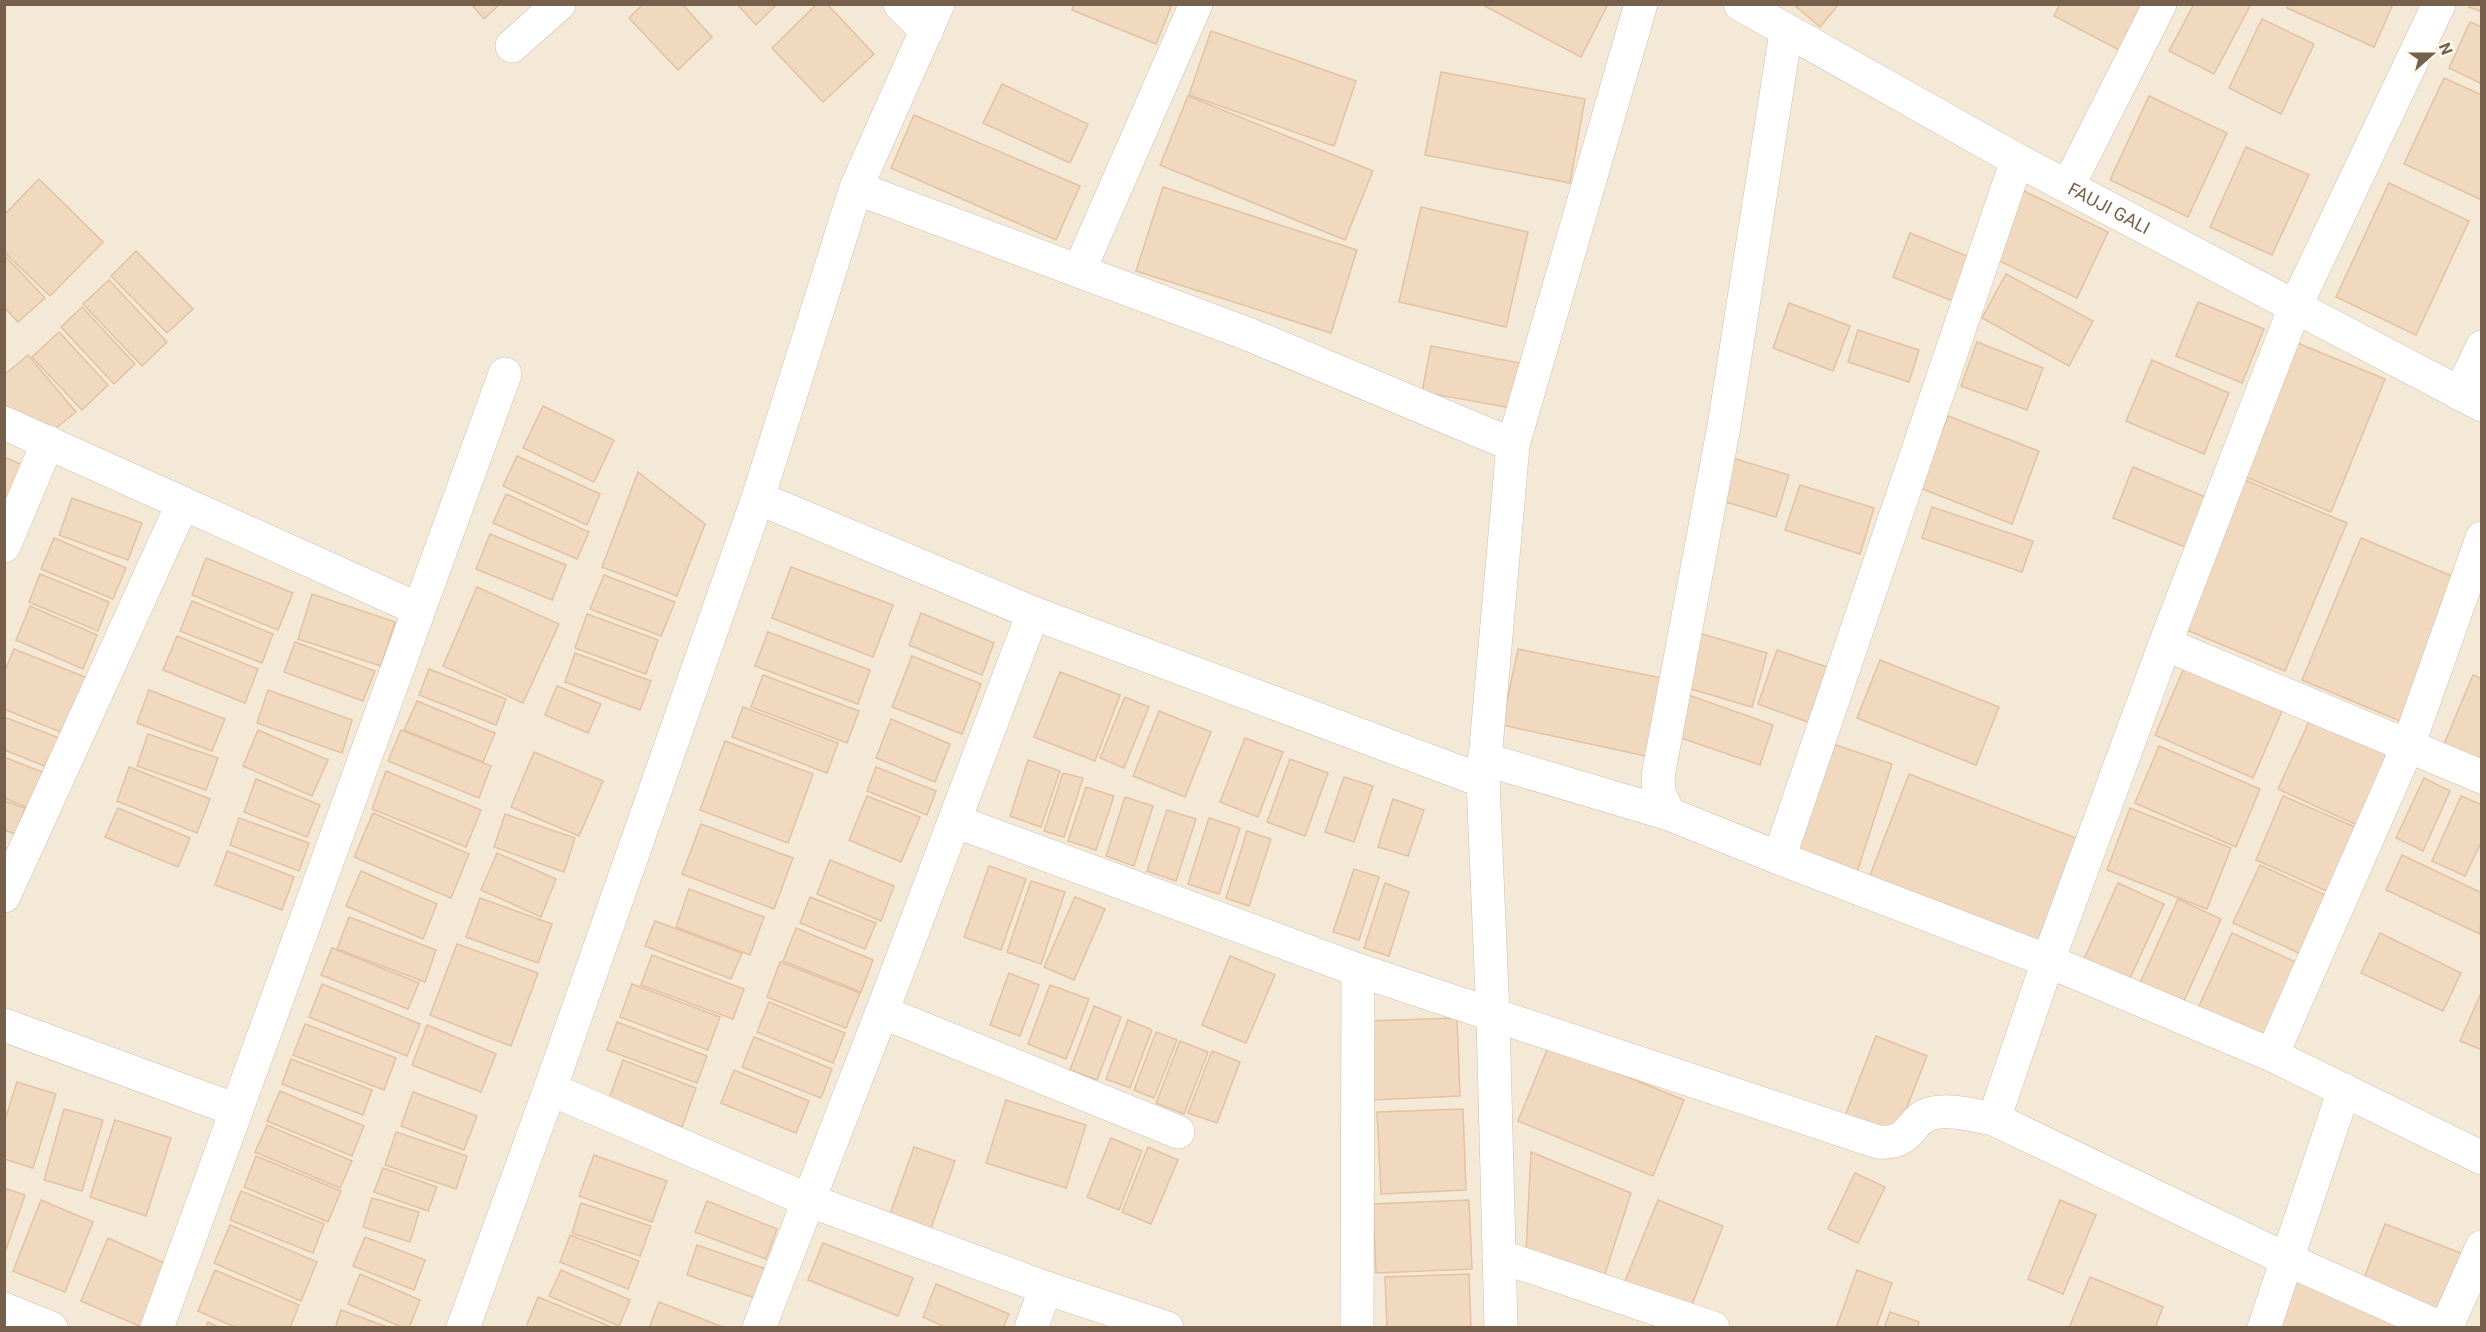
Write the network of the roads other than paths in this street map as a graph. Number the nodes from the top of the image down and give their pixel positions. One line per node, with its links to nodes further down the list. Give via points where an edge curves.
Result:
1 (559, 4): 10 (street)
2 (900, 4): 8 (street)
3 (1196, 4): 14 (street)
4 (1641, 4): 21 (street)
5 (1740, 4): 9 (street, FAUJI GALI)
6 (2160, 4): 12 (street)
7 (2439, 4): 15 (street)
8 (933, 18): 13 (street)
9 (1786, 32): 11 (street, FAUJI GALI); 32 (street, via 1724,426 1658,776 1659,793)
10 (512, 46)
11 (2017, 160): 12 (street, FAUJI GALI); 34 (street)
12 (2068, 186): 15 (street, FAUJI GALI)
13 (856, 188): 14 (street); 22 (street)
14 (1079, 271): 21 (street, via 1248,334)
15 (2295, 307): 18 (street, FAUJI GALI); 28 (street)
16 (2481, 346): 18 (street)
17 (505, 374): 26 (street)
18 (2471, 400)
19 (4, 423): 20 (street)
20 (48, 442): 23 (street); 25 (street)
21 (1513, 445): 30 (street)
22 (758, 498): 27 (street); 42 (street)
23 (183, 503): 26 (street); 35 (street)
24 (2481, 538): 29 (street)
25 (4, 546)
26 (418, 609): 44 (street)
27 (1033, 613): 30 (street); 33 (street)
28 (2165, 644): 29 (street); 36 (street)
29 (2408, 746): 31 (street); 41 (street)
30 (1484, 770): 32 (street); 39 (street)
31 (2481, 777)
32 (1668, 814): 34 (street)
33 (955, 821): 37 (street); 38 (street)
34 (1779, 858): 36 (street)
35 (4, 896)
36 (2048, 961): 41 (street); 45 (street)
37 (1358, 970): 39 (street); 60 (street)
38 (882, 1012): 46 (street); 48 (street)
39 (1493, 1016): 45 (street, via 1878,1143 1901,1140 1932,1113); 50 (street)
40 (4, 1025): 44 (street)
41 (2272, 1055): 43 (street)
42 (550, 1089): 48 (street); 56 (street)
43 (2344, 1090): 47 (street); 51 (street)
44 (236, 1110): 55 (street)
45 (1994, 1119): 51 (street)
46 (1178, 1132)
47 (2481, 1158)
48 (808, 1200): 52 (street); 57 (street)
49 (2481, 1247): 64 (street)
50 (1499, 1256): 61 (street); 62 (street)
51 (2288, 1260): 63 (street); 64 (street)
52 (1046, 1288): 58 (street); 59 (street)
53 (4, 1309): 54 (street)
54 (51, 1328)
55 (157, 1328)
56 (463, 1328)
57 (759, 1328)
58 (1031, 1328)
59 (1167, 1328)
60 (1357, 1328)
61 (1501, 1328)
62 (1713, 1328)
63 (2264, 1328)
64 (2444, 1328)

